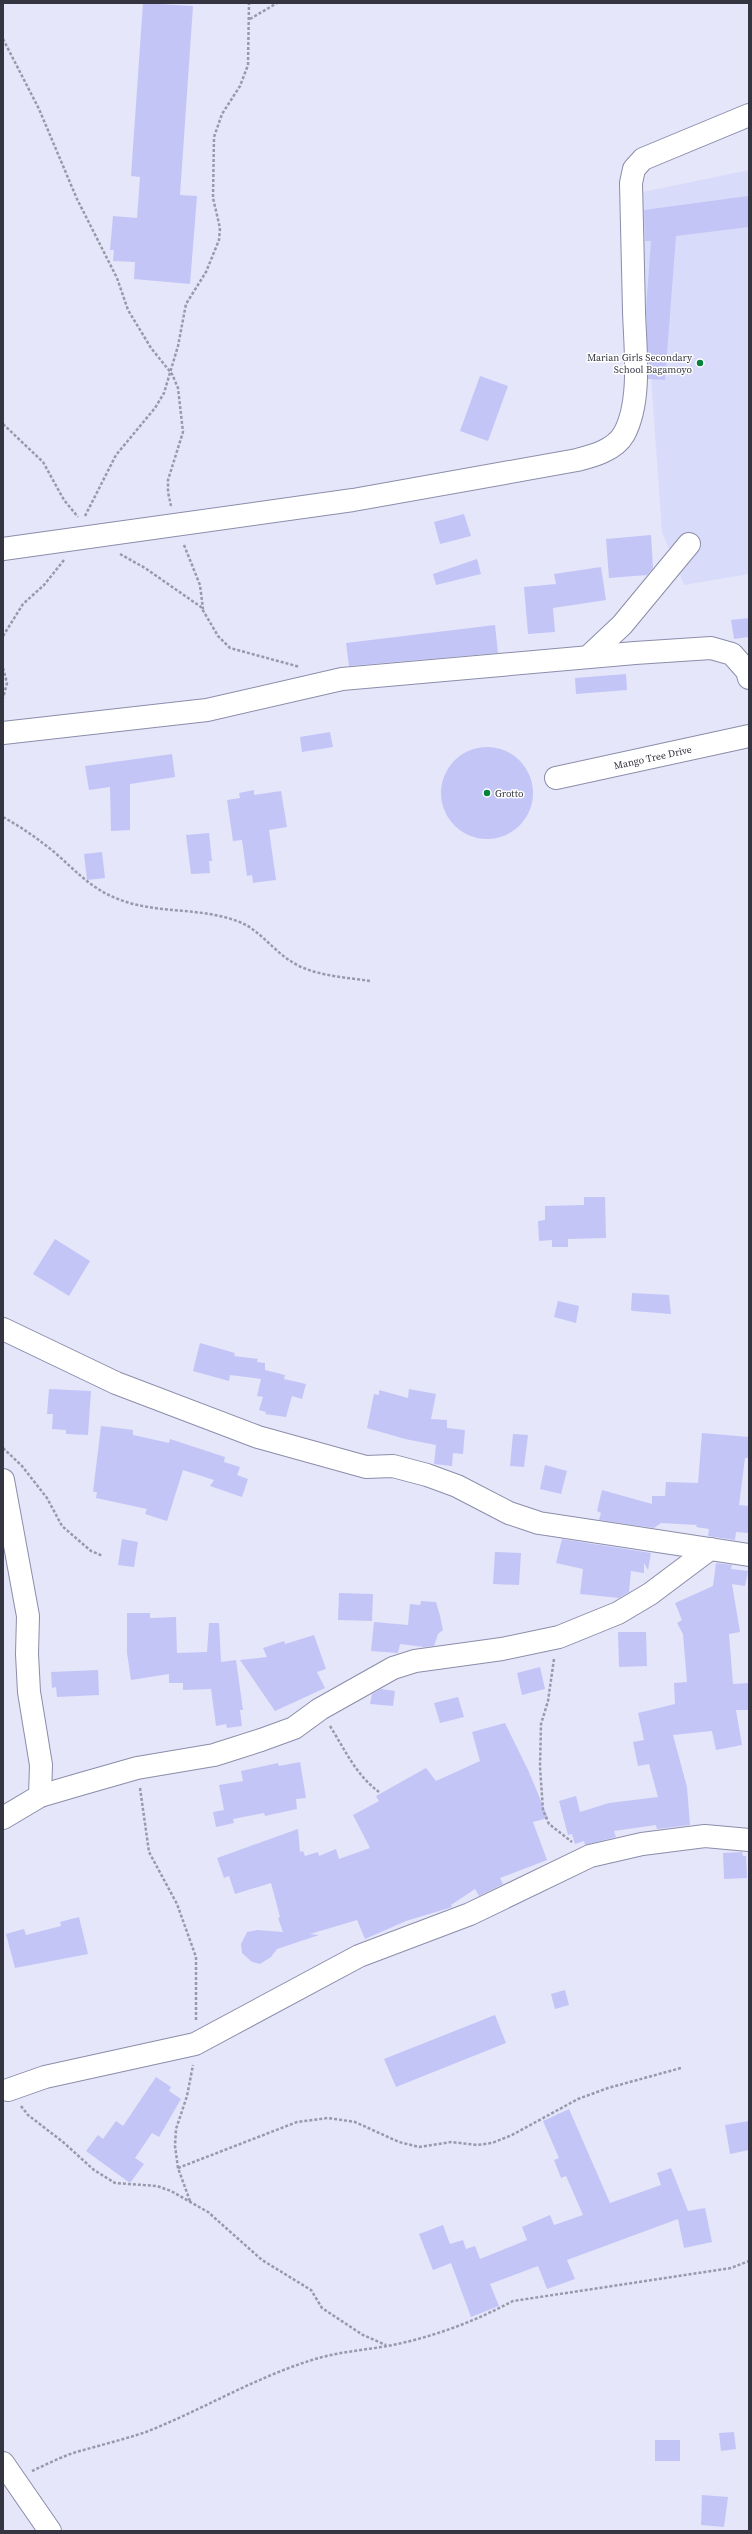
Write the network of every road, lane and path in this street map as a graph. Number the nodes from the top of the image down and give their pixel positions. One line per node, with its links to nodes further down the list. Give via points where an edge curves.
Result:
1 (249, 3): 3 (path)
2 (276, 3): 3 (path)
3 (249, 20): 6 (path, via 247,69 240,86 222,114 214,137 213,198 220,235 206,272 186,304)
4 (3, 39): 6 (path, via 39,109 77,199 117,278 128,310 151,348)
5 (749, 115): 8 (street, via 642,159 634,169 631,183 636,378 630,417 623,435 610,447 595,455 496,475 353,500)
6 (170, 372): 7 (path, via 164,393 155,408 116,455 82,522 64,500 43,462); 8 (path, via 178,388 184,426 182,441 168,484)
7 (3, 424)
8 (177, 526): 9 (street); 13 (path, via 200,585)
9 (100, 536): 10 (street); 13 (path, via 118,553 145,568)
10 (75, 540): 12 (street); 14 (path, via 60,567 22,604)
11 (689, 544): 15 (street, via 622,625)
12 (3, 549)
13 (203, 609): 17 (path, via 218,636 230,648)
14 (3, 636)
15 (588, 657): 18 (street, via 711,648 732,654 747,671); 20 (street, via 342,679 207,710)
16 (3, 668): 19 (path, via 7,683)
17 (307, 669)
18 (749, 678)
19 (3, 698)
20 (3, 733)
21 (749, 736): 22 (street, Mango Tree Drive)
22 (556, 778)
23 (3, 817): 24 (path, via 33,835 88,883 117,899 151,909 204,912 246,924 290,961 309,970)
24 (370, 981)
25 (3, 1329): 28 (street, via 116,1383 258,1437 366,1467 394,1466 427,1475 457,1486 509,1513 539,1523)
26 (3, 1448): 30 (path, via 22,1466 47,1498 62,1526 86,1547)
27 (3, 1480): 35 (street, via 28,1616 26,1654 29,1692 41,1765)
28 (710, 1549): 29 (street); 31 (street, via 650,1594 618,1613)
29 (749, 1555)
30 (103, 1556)
31 (558, 1637): 32 (street, via 502,1649 415,1661 393,1668); 38 (path, via 548,1701 541,1724 543,1810 549,1824)
32 (320, 1709): 33 (street, via 294,1728 261,1740 214,1755); 34 (path, via 358,1774)
33 (137, 1768): 35 (street); 39 (path, via 149,1852 177,1904 196,1957)
34 (379, 1792)
35 (40, 1796): 36 (street)
36 (3, 1818)
37 (749, 1840): 38 (street, via 705,1836 642,1844)
38 (590, 1856): 39 (street, via 470,1914 359,1956)
39 (195, 2044): 41 (street, via 45,2077); 42 (path, via 187,2096 176,2129)
40 (681, 2068): 42 (path, via 578,2099 492,2143 477,2145 451,2142 419,2147 399,2142 355,2122 328,2118 297,2122)
41 (8, 2090): 43 (path, via 28,2115 64,2142 94,2170 115,2184 157,2186)
42 (178, 2168): 43 (path)
43 (190, 2201): 45 (path, via 208,2212 262,2260 311,2290 322,2308 363,2335)
44 (749, 2262): 45 (path, via 731,2268 513,2301 483,2317 448,2330)
45 (387, 2345): 46 (path, via 336,2353 280,2371 208,2406 144,2432)
46 (9, 2470): 47 (street)
47 (50, 2531)

